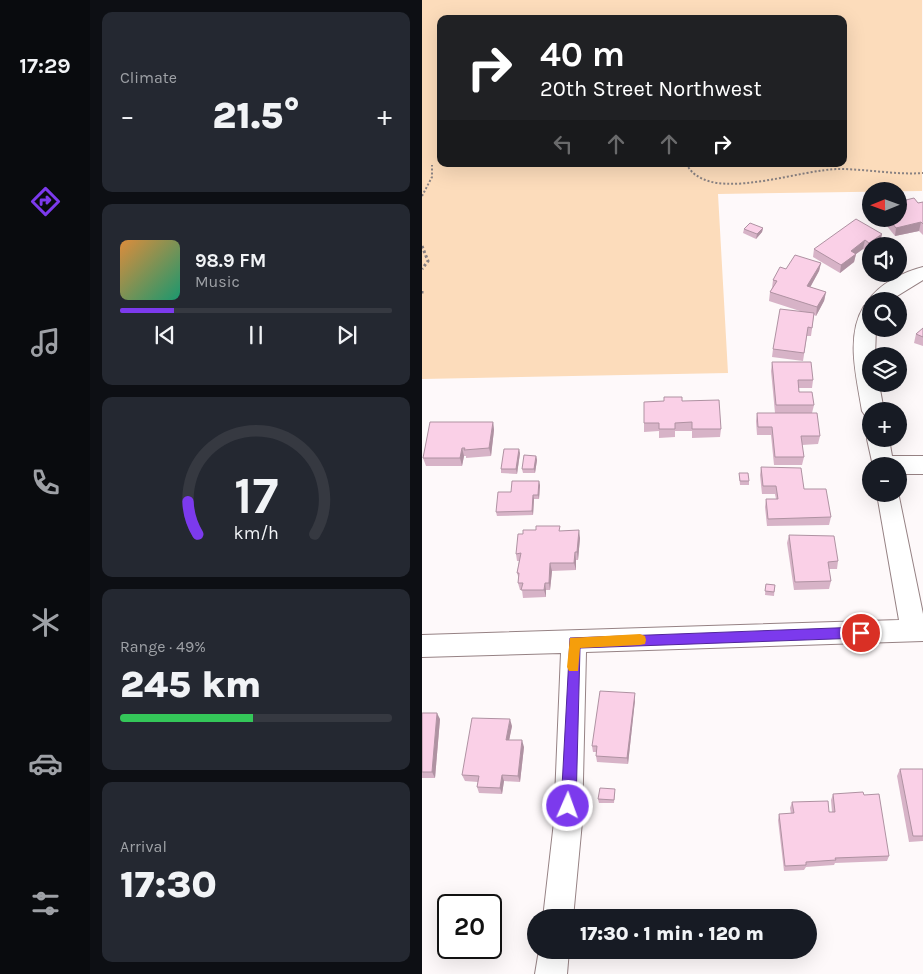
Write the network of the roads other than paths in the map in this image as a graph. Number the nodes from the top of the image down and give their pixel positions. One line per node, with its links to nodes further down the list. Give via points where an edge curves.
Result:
1 (922, 274): 2 (street)
2 (886, 292)
3 (864, 337): 4 (street)
4 (872, 402)
5 (907, 465): 6 (street)
6 (922, 465)
7 (890, 502): 8 (street)
8 (918, 630): 9 (street)
9 (574, 642): 10 (street); 11 (street, via 568,822)
10 (422, 646)
11 (559, 909)
12 (553, 959): 13 (street)
13 (551, 974)

